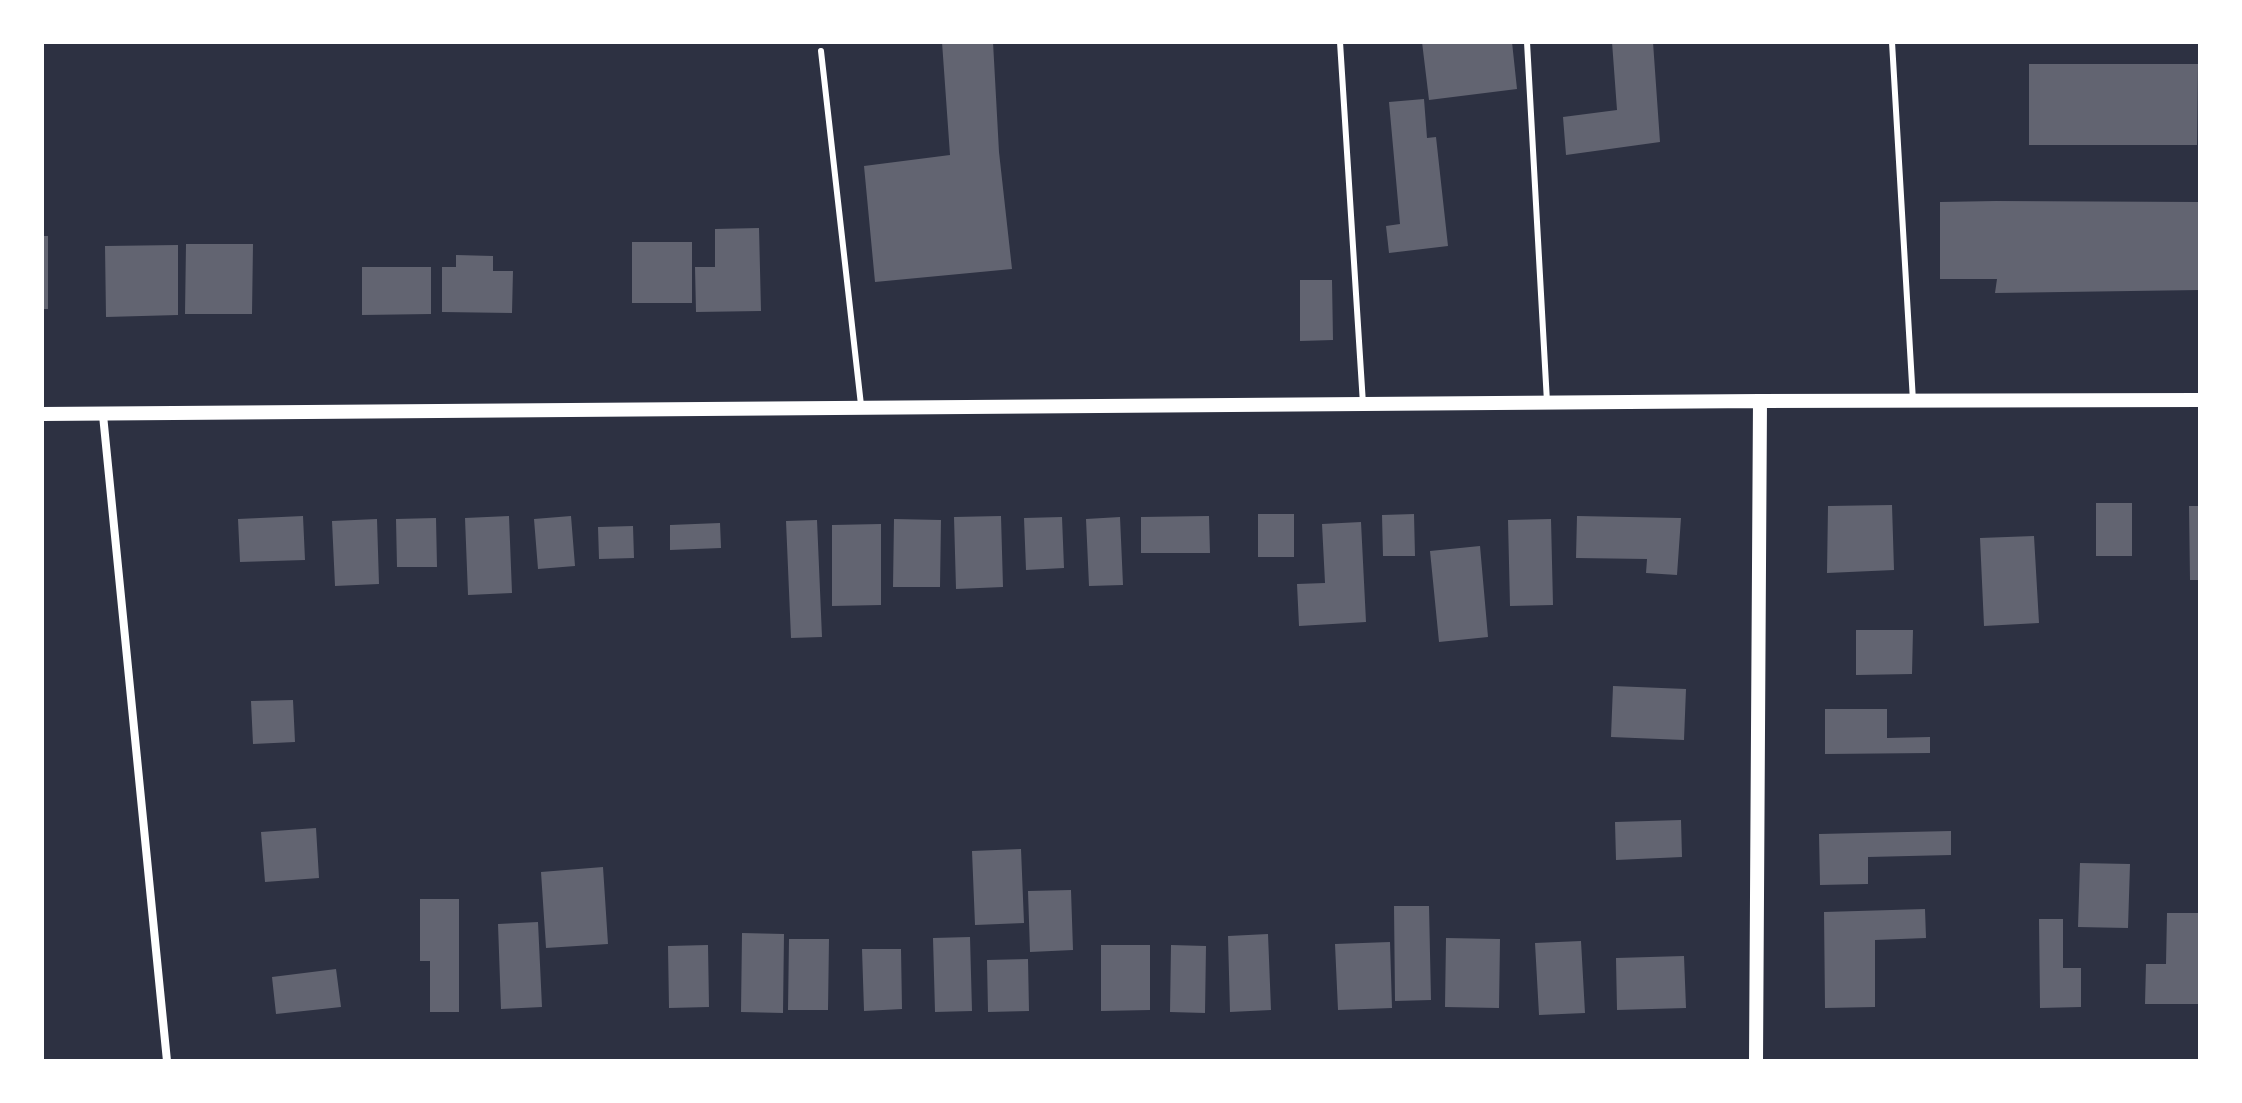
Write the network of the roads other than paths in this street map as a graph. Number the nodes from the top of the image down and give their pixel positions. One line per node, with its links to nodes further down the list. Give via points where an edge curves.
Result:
1 (1340, 42): 9 (lane)
2 (1527, 42): 8 (lane)
3 (1892, 42): 7 (lane)
4 (821, 51): 10 (lane)
5 (2200, 400): 7 (street)
6 (1760, 401): 7 (street); 8 (street); 14 (street)
7 (1913, 401)
8 (1547, 402): 9 (street)
9 (1363, 404): 10 (street)
10 (861, 409): 12 (street)
11 (42, 414): 12 (street)
12 (103, 415): 13 (street)
13 (167, 1061)
14 (1756, 1061)

